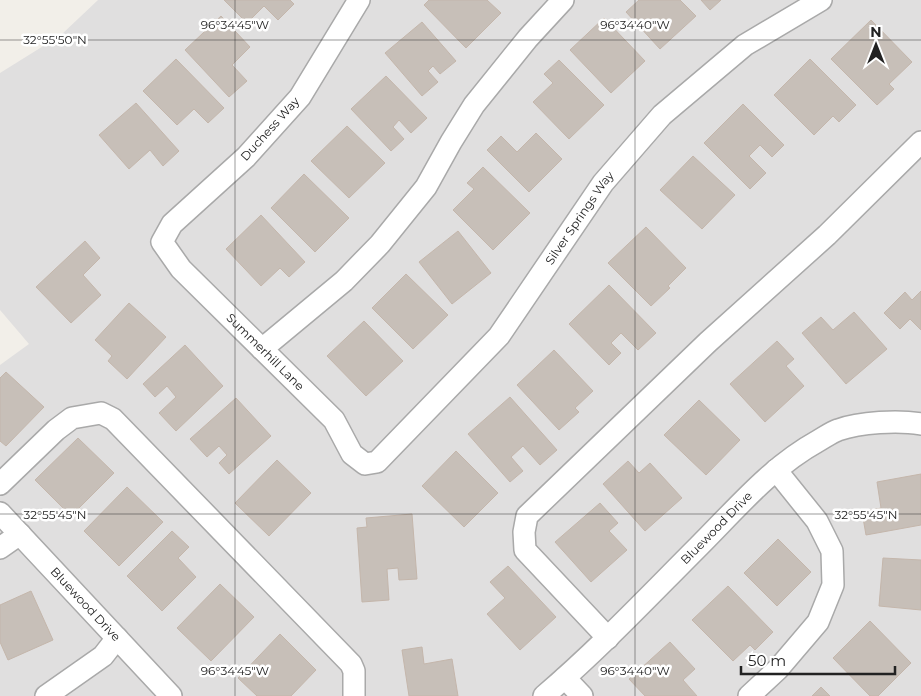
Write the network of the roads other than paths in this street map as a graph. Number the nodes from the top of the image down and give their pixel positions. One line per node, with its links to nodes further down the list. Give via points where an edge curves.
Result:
1 (359, 0): 5 (street, Duchess Way, via 300,97 246,157 172,224)
2 (563, 0): 6 (street, via 474,105 426,187 380,244 344,281)
3 (822, 0): 8 (street, Silver Springs Way, via 745,45 662,115 603,183 499,336 377,462)
4 (921, 142): 15 (street, via 827,235 708,342 527,516 525,550)
5 (162, 242): 6 (street, Summerhill Lane, via 181,269)
6 (262, 349): 8 (street, Summerhill Lane, via 334,420 352,454)
7 (921, 424): 9 (street, Bluewood Drive, via 905,421 838,430)
8 (365, 464)
9 (776, 470): 15 (street, Bluewood Drive); 22 (street, via 818,521 832,551 833,584 818,622 778,669)
10 (0, 484): 19 (street, via 72,418 101,413 113,419 351,664)
11 (0, 513): 12 (street, Bluewood Drive)
12 (20, 534): 13 (street); 14 (street, Bluewood Drive)
13 (0, 548)
14 (117, 638): 17 (street, via 103,656); 18 (street, Bluewood Drive)
15 (608, 638): 16 (street, Bluewood Drive)
16 (565, 678): 20 (street, Bluewood Drive); 21 (street)
17 (46, 696)
18 (171, 696)
19 (354, 696)
20 (544, 696)
21 (582, 696)
22 (749, 696)

